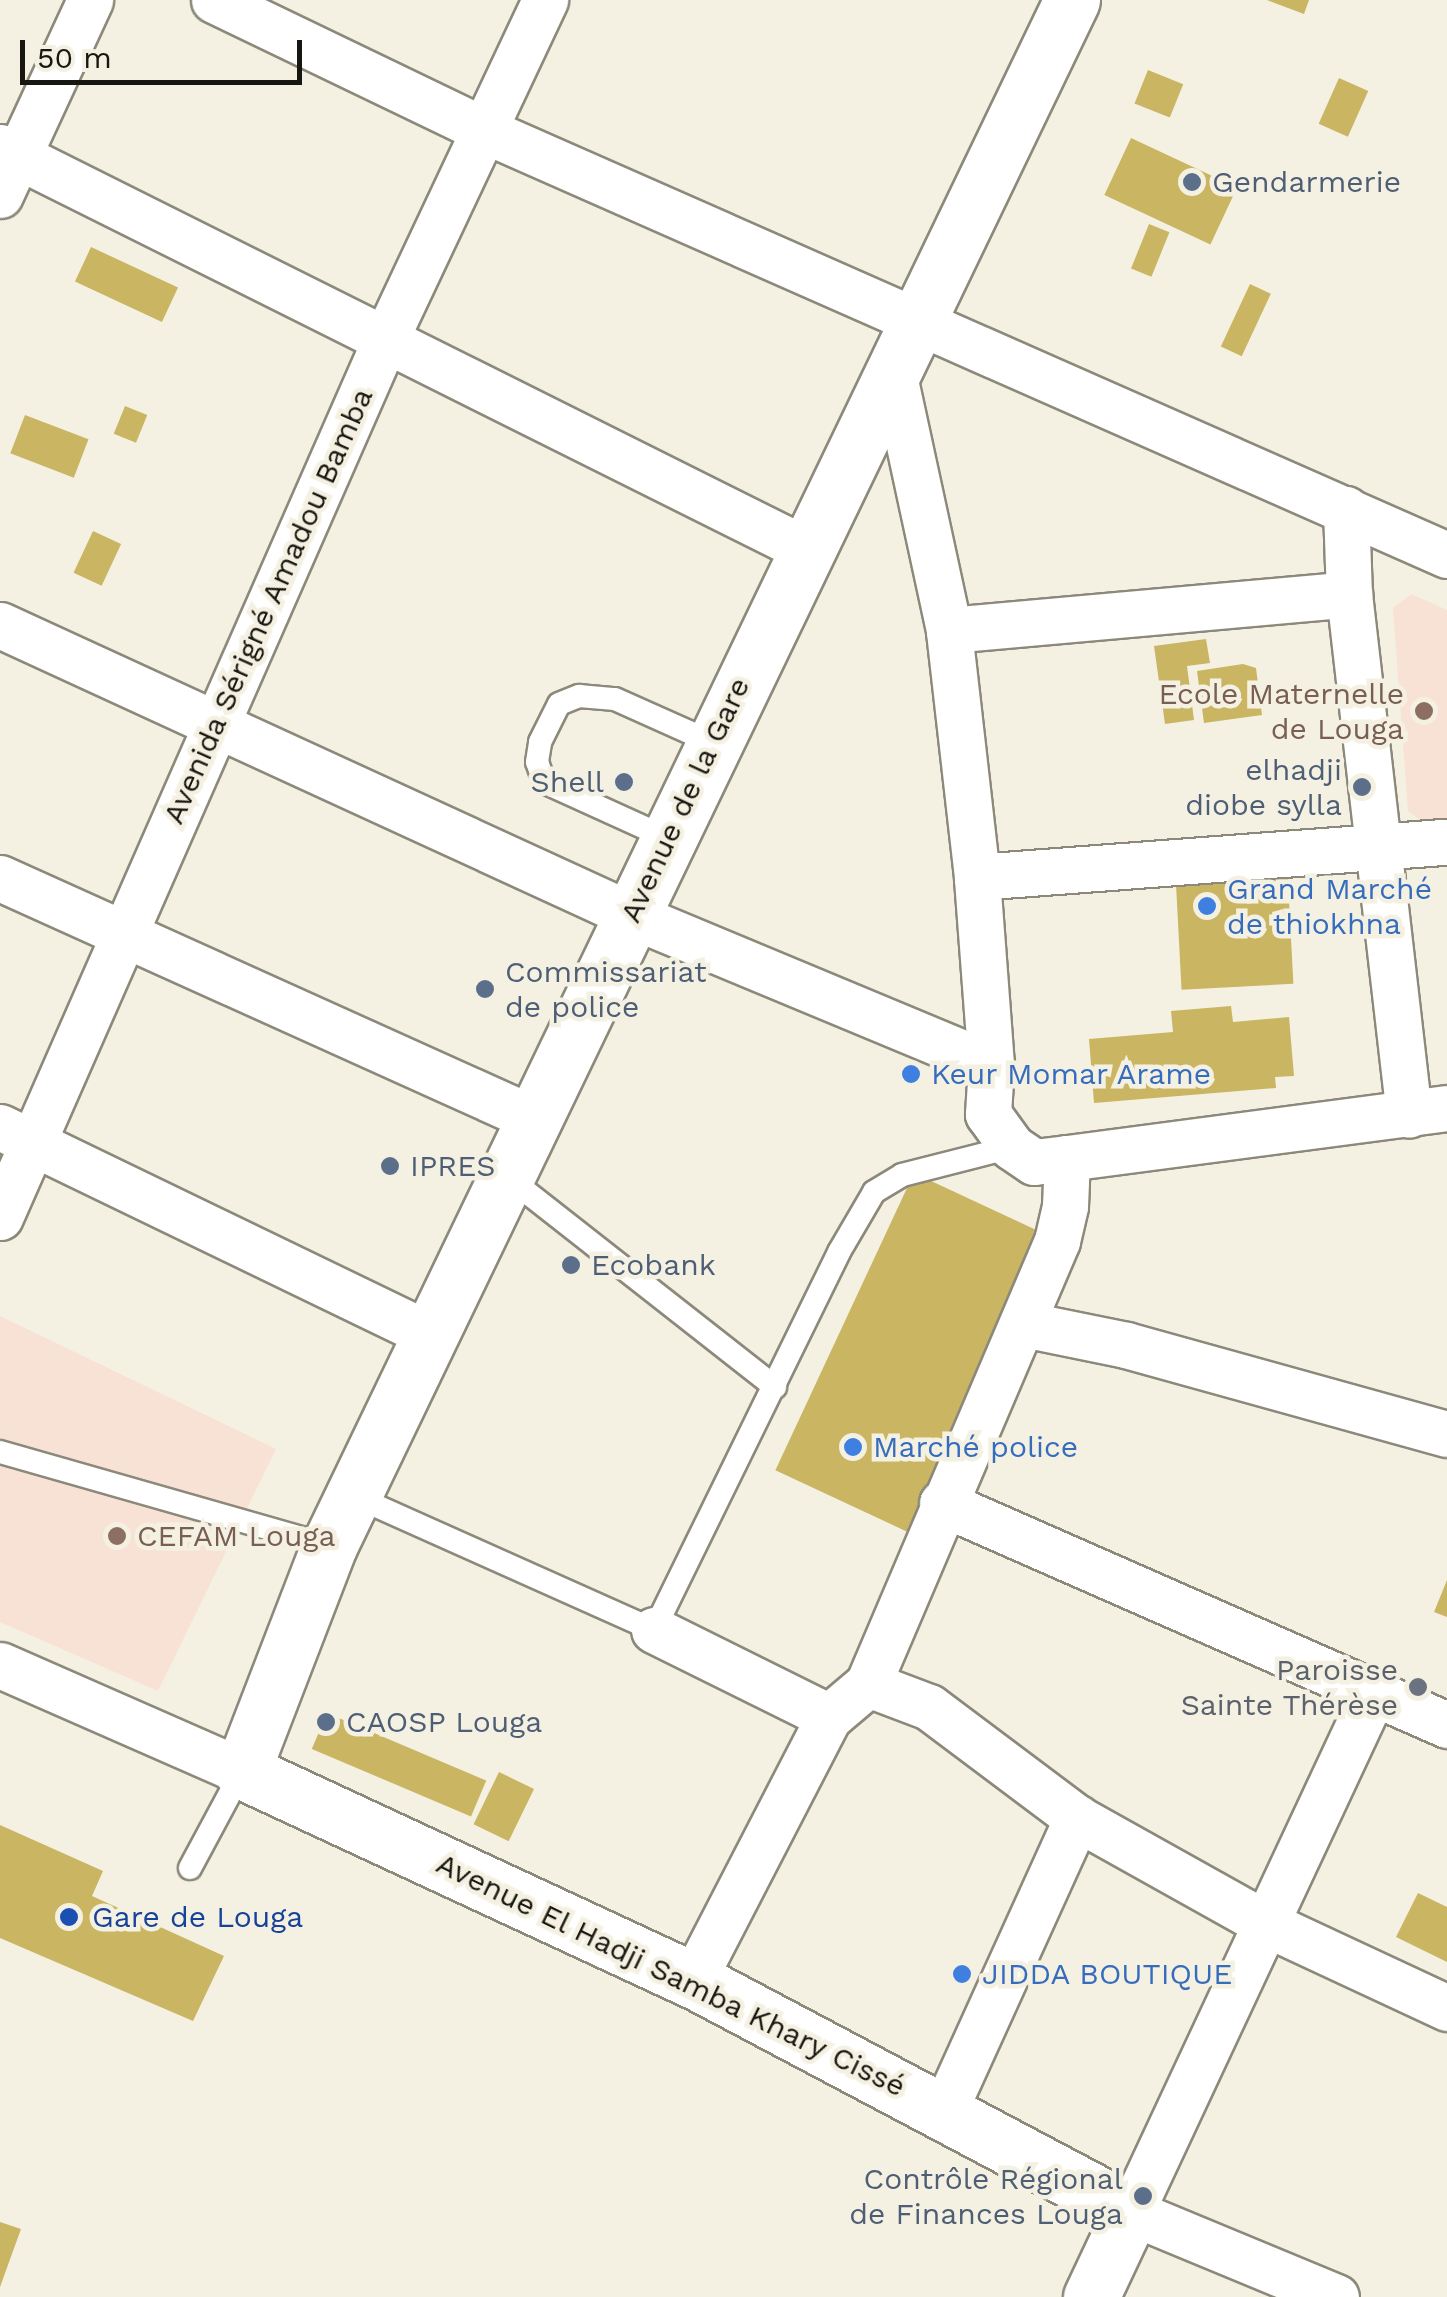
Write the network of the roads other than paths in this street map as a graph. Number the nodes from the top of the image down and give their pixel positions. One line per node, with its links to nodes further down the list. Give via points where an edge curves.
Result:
1 (90, 0): 6 (street)
2 (214, 0): 5 (street)
3 (545, 0): 5 (street, Avenida Sérigné Amadou Bamba)
4 (1072, 0): 7 (street, Avenue de la Gare)
5 (486, 131): 7 (street); 8 (street, Avenida Sérigné Amadou Bamba)
6 (6, 166): 8 (street)
7 (922, 320): 9 (street, Avenue de la Gare); 10 (street)
8 (386, 338): 11 (street); 16 (street, Avenida Sérigné Amadou Bamba)
9 (895, 380): 11 (street, Avenue de la Gare); 15 (street)
10 (1346, 509): 12 (street); 13 (street)
11 (805, 549): 17 (street, Avenue de la Gare)
12 (1447, 555)
13 (1349, 594): 15 (street); 20 (street)
14 (0, 625): 16 (street)
15 (949, 630): 21 (street)
16 (218, 722): 23 (street); 24 (street, Avenida Sérigné Amadou Bamba)
17 (711, 742): 18 (street, Avenue de la Gare); 18 (lane, via 615,698 579,696 559,704 540,742 544,782)
18 (665, 837): 23 (street, Avenue de la Gare)
19 (1447, 842): 20 (street)
20 (1376, 849): 21 (street); 26 (street)
21 (977, 877): 25 (street)
22 (0, 878): 24 (street)
23 (631, 915): 25 (street); 27 (street, Avenue de la Gare)
24 (120, 935): 27 (street); 28 (street, Avenida Sérigné Amadou Bamba)
25 (991, 1065): 29 (street, via 988,1114)
26 (1428, 1112): 30 (street)
27 (534, 1120): 31 (street, Avenue de la Gare)
28 (16, 1133): 32 (street, Avenida Sérigné Amadou Bamba); 34 (street)
29 (1012, 1147): 30 (street, via 1034,1162); 35 (lane, via 902,1175 874,1192)
30 (1067, 1158): 33 (street, via 1057,1242)
31 (506, 1176): 34 (street, Avenue de la Gare); 35 (lane)
32 (0, 1217)
33 (1023, 1324): 36 (street, via 1126,1345); 39 (street)
34 (430, 1335): 38 (street, Avenue de la Gare)
35 (775, 1388): 41 (lane)
36 (1447, 1434)
37 (0, 1452): 40 (lane)
38 (354, 1496): 40 (street, Avenue de la Gare); 41 (lane)
39 (942, 1503): 43 (street); 44 (street)
40 (329, 1546): 47 (street, Avenue de la Gare)
41 (654, 1630): 45 (street)
42 (0, 1665): 47 (street, Avenue El Hadji Samba Khary Cissé)
43 (868, 1684): 45 (street); 48 (street, via 928,1707)
44 (1372, 1694): 46 (street); 50 (street)
45 (829, 1717): 51 (street)
46 (1447, 1724)
47 (242, 1771): 49 (lane); 51 (street, Avenue El Hadji Samba Khary Cissé)
48 (1077, 1818): 50 (street); 53 (street)
49 (190, 1868)
50 (1267, 1924): 52 (street); 54 (street)
51 (693, 1980): 53 (street, Avenue El Hadji Samba Khary Cissé)
52 (1447, 2008)
53 (946, 2109): 54 (street, Avenue El Hadji Samba Khary Cissé)
54 (1131, 2212): 55 (street); 56 (street, Avenue El Hadji Samba Khary Cissé)
55 (1091, 2297)
56 (1336, 2297)

